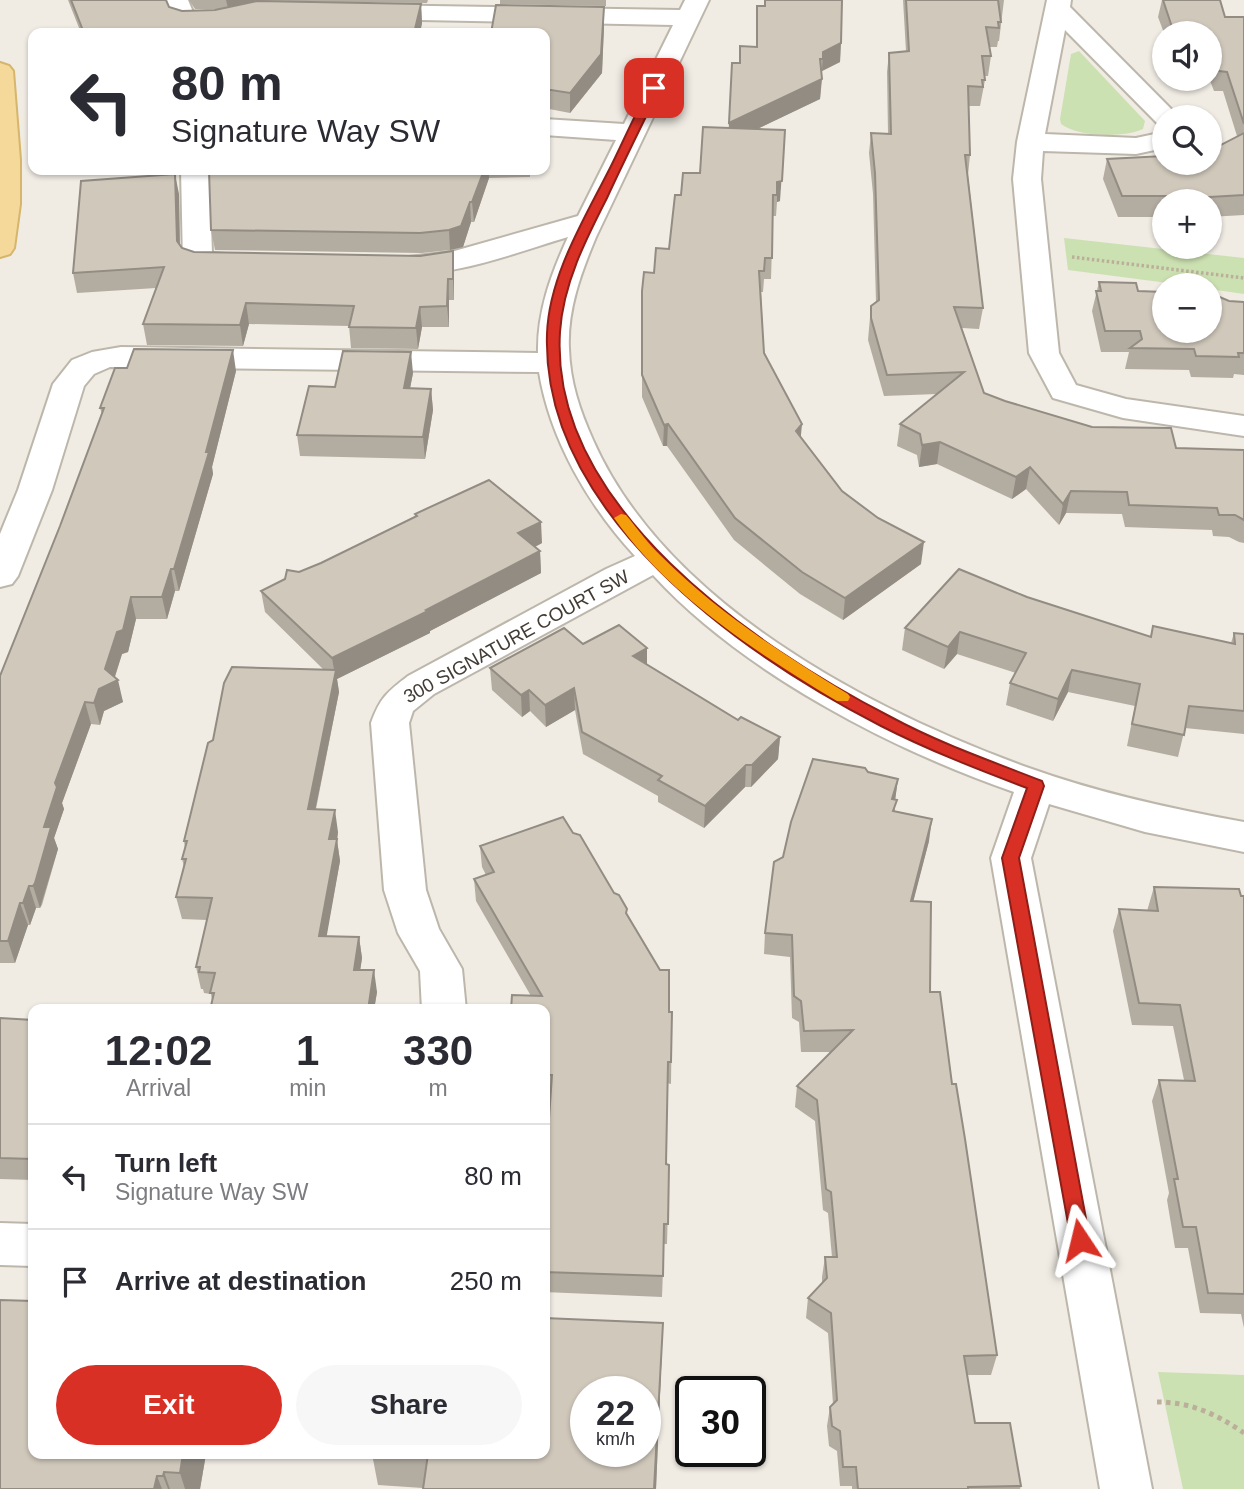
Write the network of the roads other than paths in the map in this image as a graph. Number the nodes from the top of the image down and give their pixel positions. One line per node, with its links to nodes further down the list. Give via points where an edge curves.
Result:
1 (176, 0): 5 (street, via 184,20)
2 (1058, 5): 7 (street); 10 (street)
3 (693, 9): 4 (street); 9 (street)
4 (339, 12)
5 (248, 13)
6 (0, 71): 14 (main road, via 6,215)
7 (1154, 105)
8 (550, 127): 9 (street)
9 (632, 133): 13 (street)
10 (1030, 142): 11 (street, via 1136,146); 18 (street, via 1027,179 1044,353 1064,390 1123,408)
11 (1152, 143)
12 (195, 175): 15 (street, via 198,261)
13 (590, 222): 16 (street, via 453,261); 17 (street, via 565,274 553,332)
14 (0, 248)
15 (264, 262)
16 (369, 264)
17 (554, 363): 19 (street, via 566,417 584,462 604,496); 20 (street, via 103,359 83,368 69,384 35,490)
18 (1244, 426)
19 (656, 559): 21 (street, via 733,626 820,685 933,744); 23 (street, 300 SIGNATURE COURT SW, via 421,685 397,704 390,723 405,890 419,933 441,969)
20 (0, 576)
21 (1036, 786): 22 (street, via 1115,810); 26 (street, via 1010,858)
22 (1244, 837)
23 (444, 1004)
24 (0, 1244): 25 (street)
25 (28, 1245)
26 (1126, 1489)

